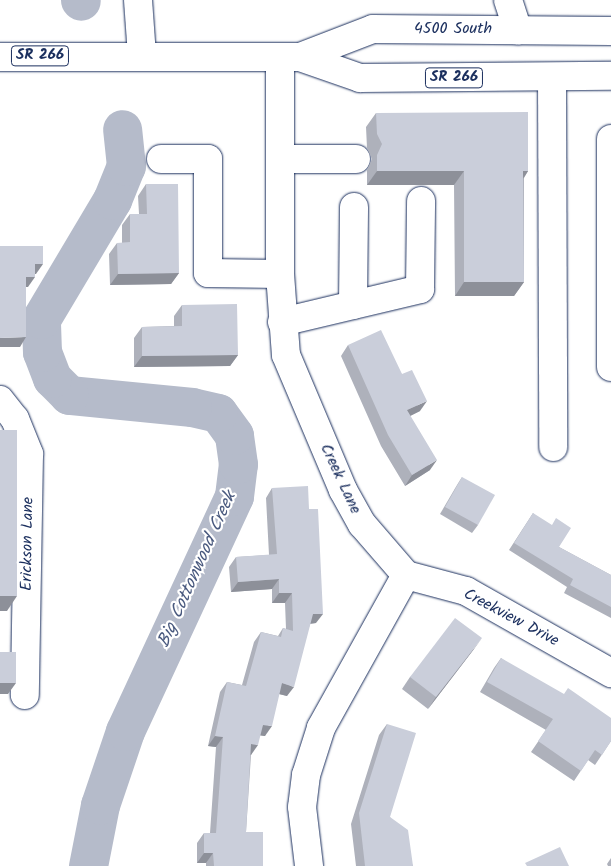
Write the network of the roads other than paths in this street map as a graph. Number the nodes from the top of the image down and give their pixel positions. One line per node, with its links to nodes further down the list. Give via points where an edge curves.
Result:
1 (138, 0): 5 (street)
2 (508, 0): 3 (street)
3 (518, 30): 4 (street, 4500 South / SR 266); 7 (street, 4500 South / SR 266, via 373,29)
4 (611, 31)
5 (142, 56): 6 (street, 4500 South / SR 266); 7 (street, 4500 South / SR 266)
6 (0, 57)
7 (290, 57): 9 (street, 4500 South / SR 266, via 360,78); 12 (street, Creek Lane)
8 (611, 76): 9 (street, 4500 South / SR 266)
9 (552, 77): 21 (street)
10 (611, 139): 19 (street)
11 (161, 159): 16 (street, via 208,159 208,273)
12 (280, 159): 13 (street); 16 (street, Creek Lane)
13 (356, 159)
14 (421, 201): 17 (street, via 420,289)
15 (354, 207): 17 (street)
16 (280, 274): 18 (street, Creek Lane)
17 (353, 305): 18 (street)
18 (282, 322): 22 (street, Creek Lane, via 293,376 343,490 362,524)
19 (611, 367)
20 (0, 400): 24 (street, Erickson Lane, via 15,419 29,454)
21 (553, 447)
22 (406, 575): 23 (street, Creekview Drive, via 466,591); 25 (street, via 321,728 306,775 302,806)
23 (611, 673)
24 (25, 695)
25 (309, 866)

